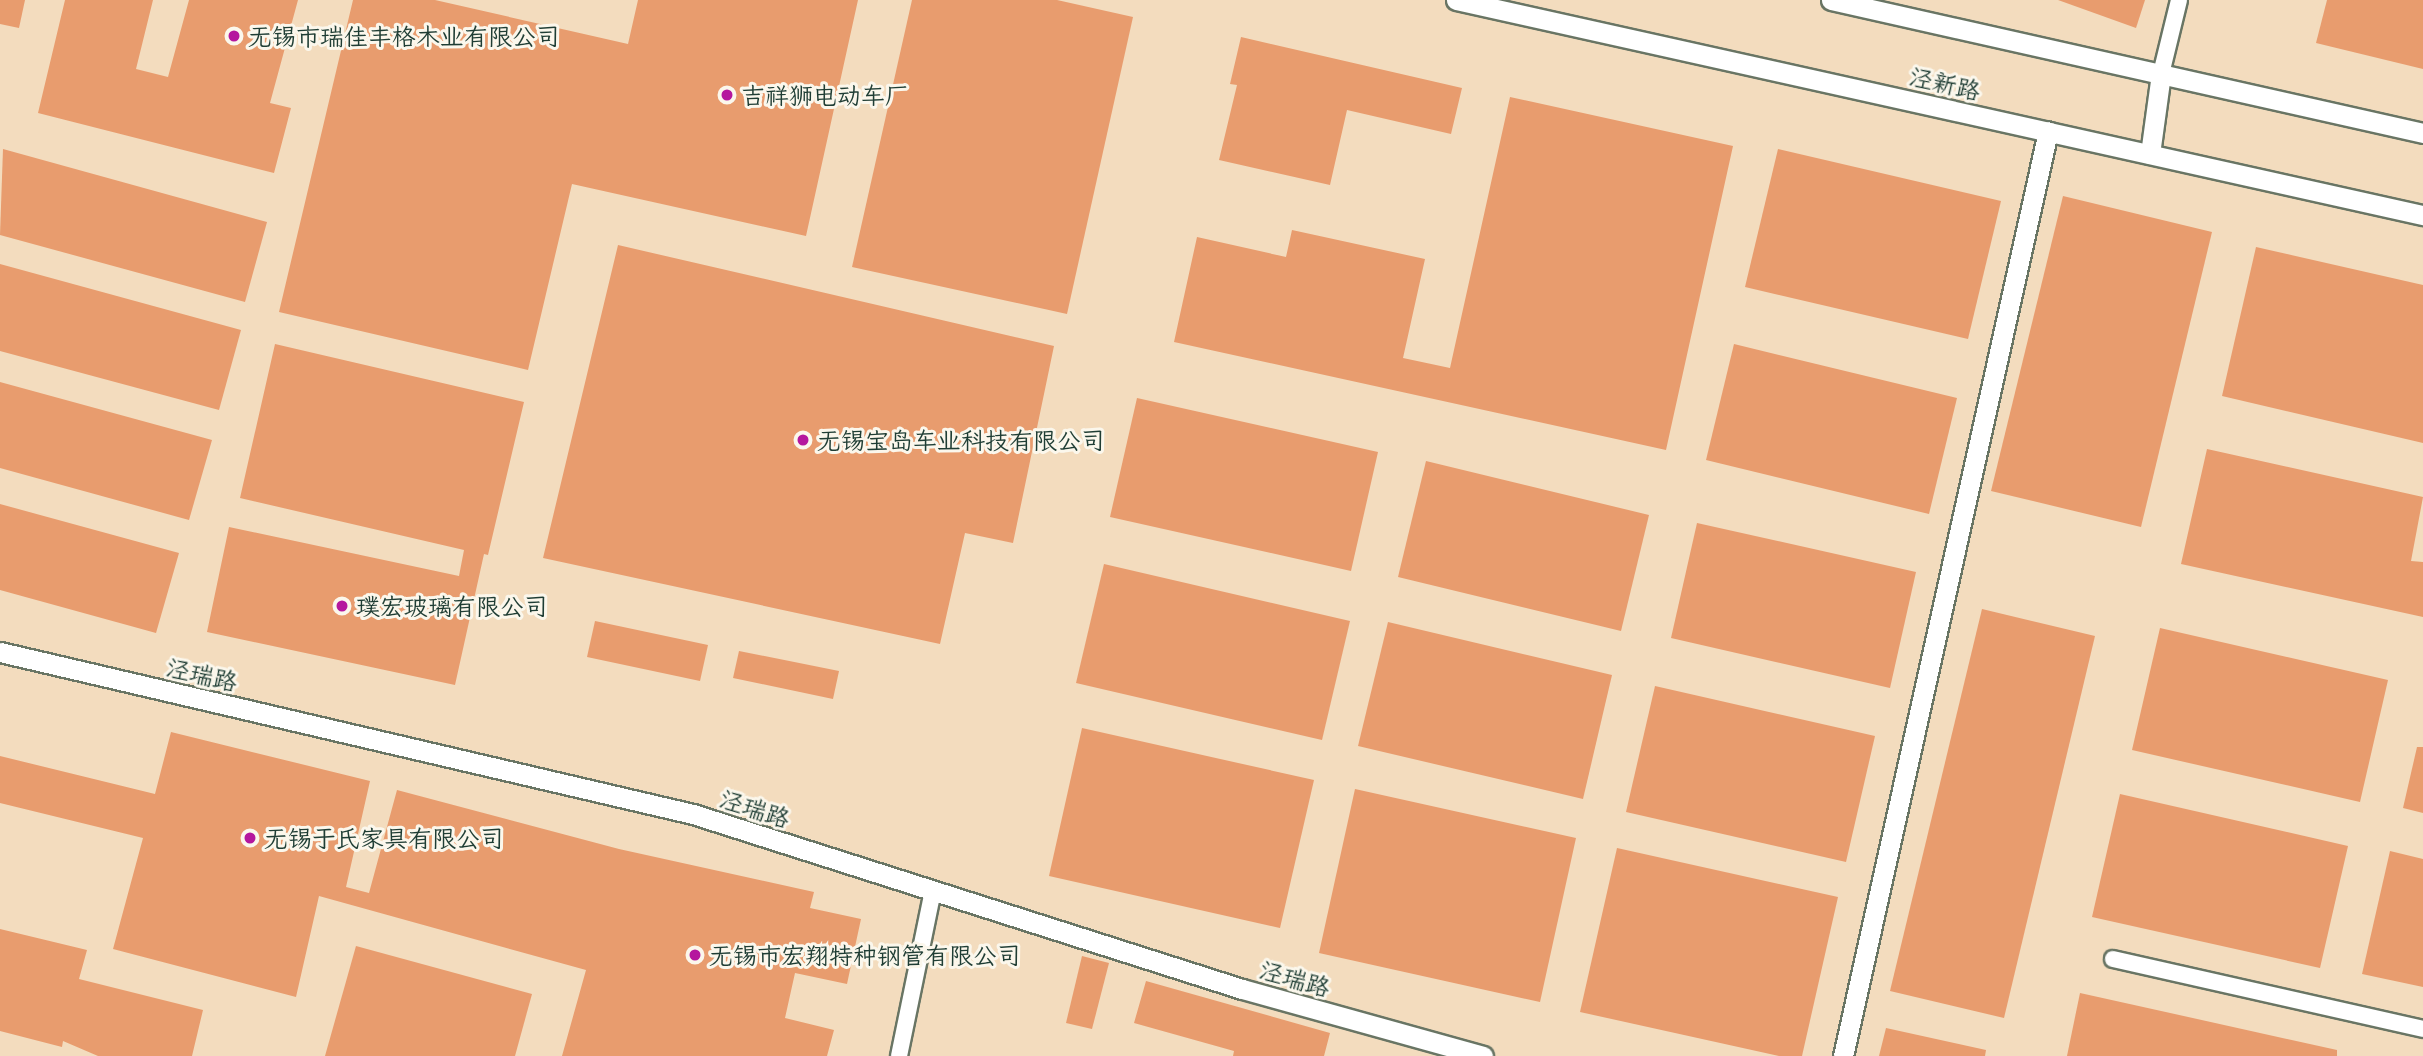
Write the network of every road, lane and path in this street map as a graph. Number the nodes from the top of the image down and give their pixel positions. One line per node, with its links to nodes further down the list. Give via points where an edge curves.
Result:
1 (1456, 0): 5 (street, 泾新路)
2 (1831, 0): 4 (street)
3 (2179, 0): 4 (street)
4 (2161, 74): 6 (street); 7 (street)
5 (2048, 131): 7 (street, 泾新路); 15 (street)
6 (2423, 133)
7 (2150, 154): 8 (street, 泾新路)
8 (2423, 215)
9 (0, 652): 10 (street, 泾瑞路, via 693,814)
10 (933, 891): 13 (street); 14 (street, 泾瑞路, via 1242,989)
11 (2113, 958): 12 (street)
12 (2423, 1029)
13 (899, 1056)
14 (1483, 1056)
15 (1843, 1056)

